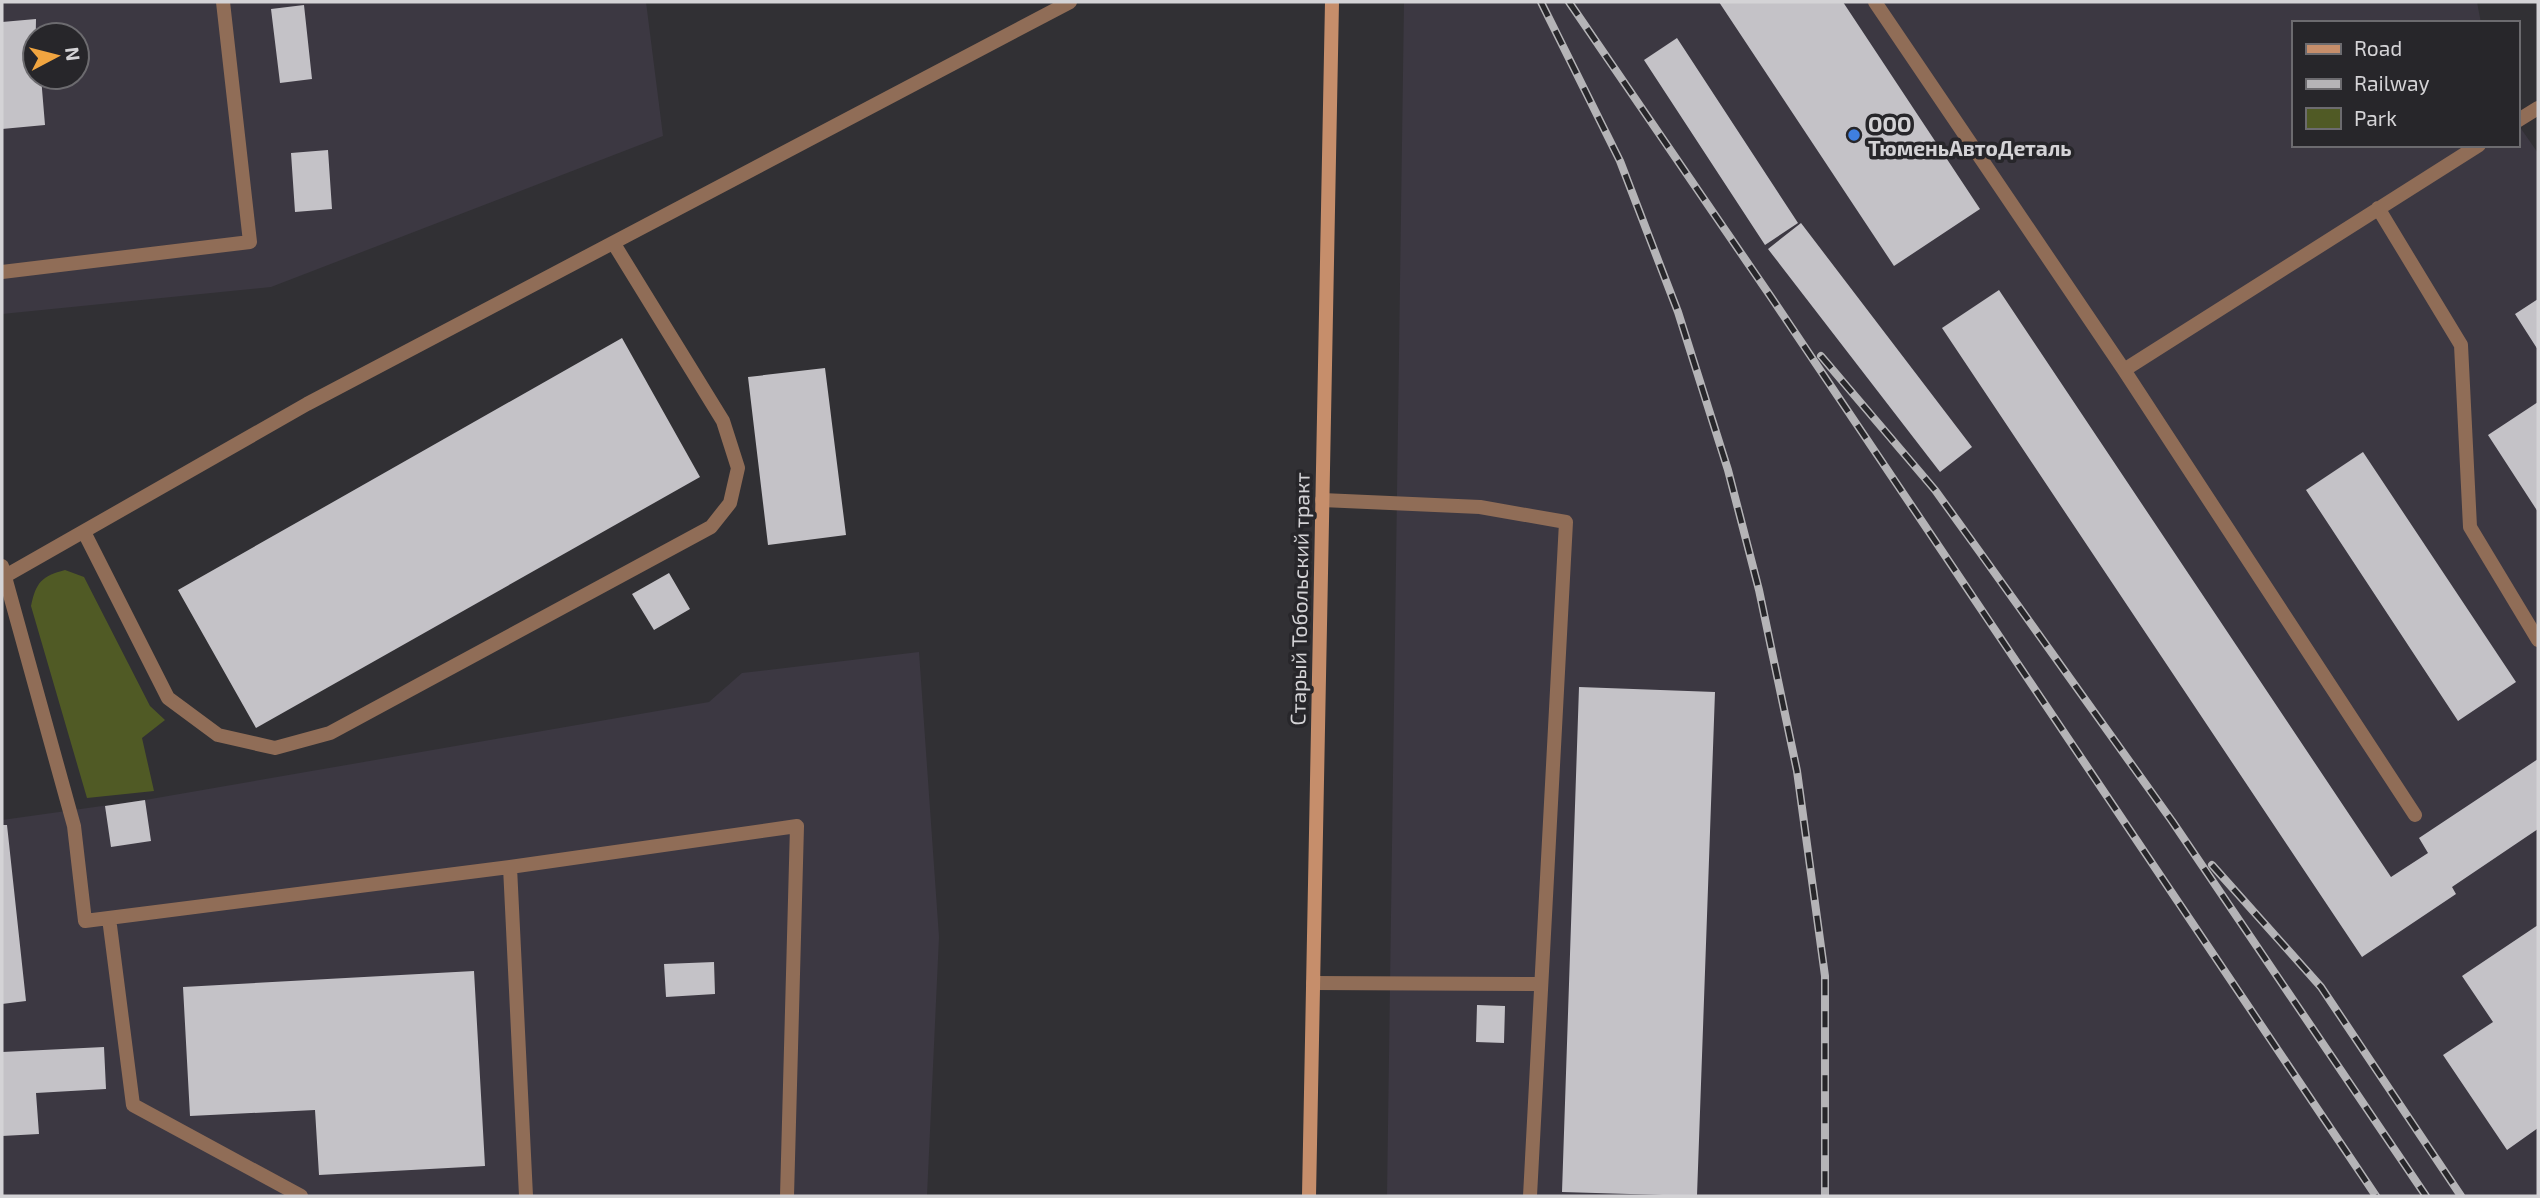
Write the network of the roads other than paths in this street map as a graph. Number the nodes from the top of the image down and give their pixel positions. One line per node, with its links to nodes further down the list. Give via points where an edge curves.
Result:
1 (223, 2): 10 (lane, via 250,243)
2 (1070, 2): 9 (lane)
3 (1332, 2): 12 (street, Старый Тобольский тракт)
4 (1875, 2): 11 (lane)
5 (2538, 108): 6 (lane)
6 (2519, 120)
7 (2476, 147): 8 (lane)
8 (2378, 208): 11 (lane); 15 (lane, via 2461,345 2470,527)
9 (614, 244): 13 (lane, via 307,404); 13 (lane, via 723,421 738,468 730,503 711,527 331,733 275,748 218,735 168,698)
10 (2, 272)
11 (2124, 370): 16 (lane)
12 (1322, 500): 19 (street, Старый Тобольский тракт); 20 (lane, via 1480,507 1566,522)
13 (84, 532): 14 (lane)
14 (2, 574): 18 (lane, via 74,826 85,920)
15 (2538, 639)
16 (2415, 816)
17 (510, 867): 18 (lane); 22 (lane); 23 (lane, via 797,827)
18 (109, 918): 21 (lane, via 132,1105)
19 (1313, 983): 20 (lane); 24 (street, Старый Тобольский тракт)
20 (1540, 984): 25 (lane)
21 (301, 1196)
22 (526, 1196)
23 (787, 1196)
24 (1309, 1196)
25 (1530, 1196)

